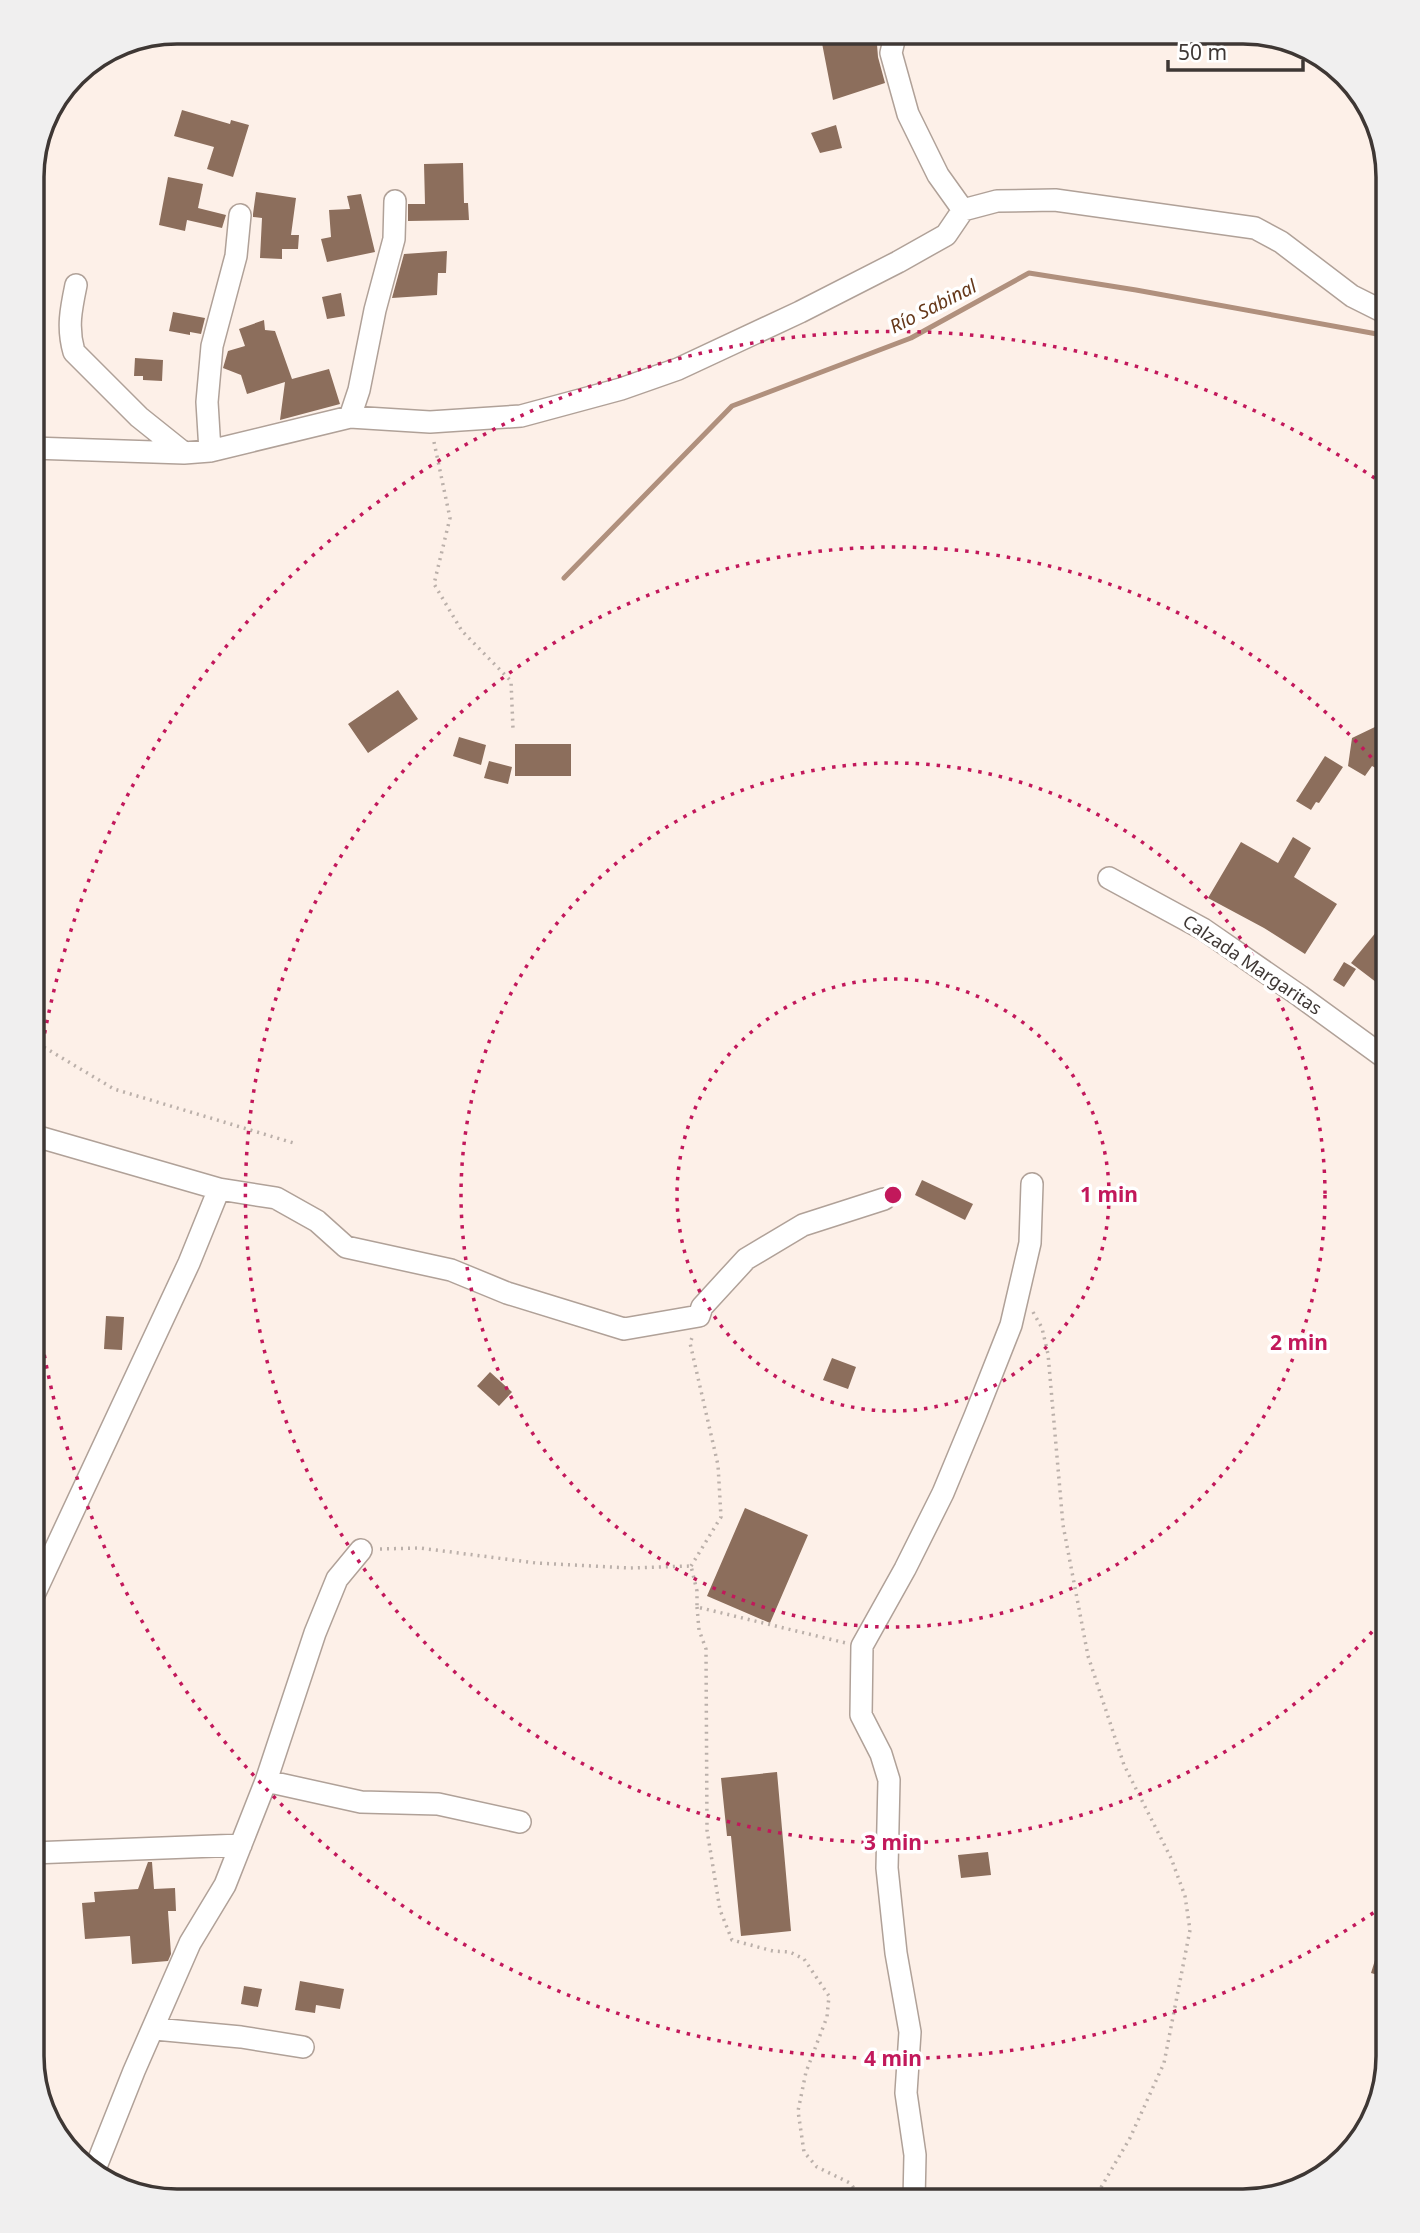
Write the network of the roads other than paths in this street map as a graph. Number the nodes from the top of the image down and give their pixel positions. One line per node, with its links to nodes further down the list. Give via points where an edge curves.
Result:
1 (893, 44): 3 (street, via 891,53 908,114 938,174)
2 (395, 201): 7 (street, via 394,239)
3 (963, 209): 6 (street, via 997,201 1055,200 1255,228); 7 (street, via 946,235 898,262 678,369 621,389 521,416 429,422)
4 (240, 215): 9 (street, via 236,256 212,346 206,402)
5 (76, 285): 10 (street, via 69,314 74,352 139,417)
6 (1376, 308)
7 (350, 417): 9 (street)
8 (44, 448): 10 (street)
9 (210, 452): 10 (street)
10 (184, 453)
11 (1109, 878): 12 (street, Calzada Margaritas, via 1203,929)
12 (1376, 1051)
13 (44, 1138): 15 (street)
14 (1032, 1184): 26 (street, via 1030,1243 1011,1325 943,1493 862,1646 861,1715 889,1780 887,1868 910,2032 906,2093 915,2155)
15 (219, 1189): 16 (street, via 276,1198 317,1221 346,1247 451,1270 507,1293 624,1329 699,1316 746,1259 803,1225); 18 (street)
16 (884, 1199)
17 (361, 1550): 19 (street, via 337,1579)
18 (44, 1573)
19 (266, 1781): 20 (street, via 361,1802 438,1804); 21 (street)
20 (520, 1822)
21 (241, 1844): 22 (street); 23 (street, via 225,1885 190,1943)
22 (44, 1852)
23 (155, 2029): 24 (street); 25 (street)
24 (303, 2047)
25 (98, 2163)
26 (914, 2189)

